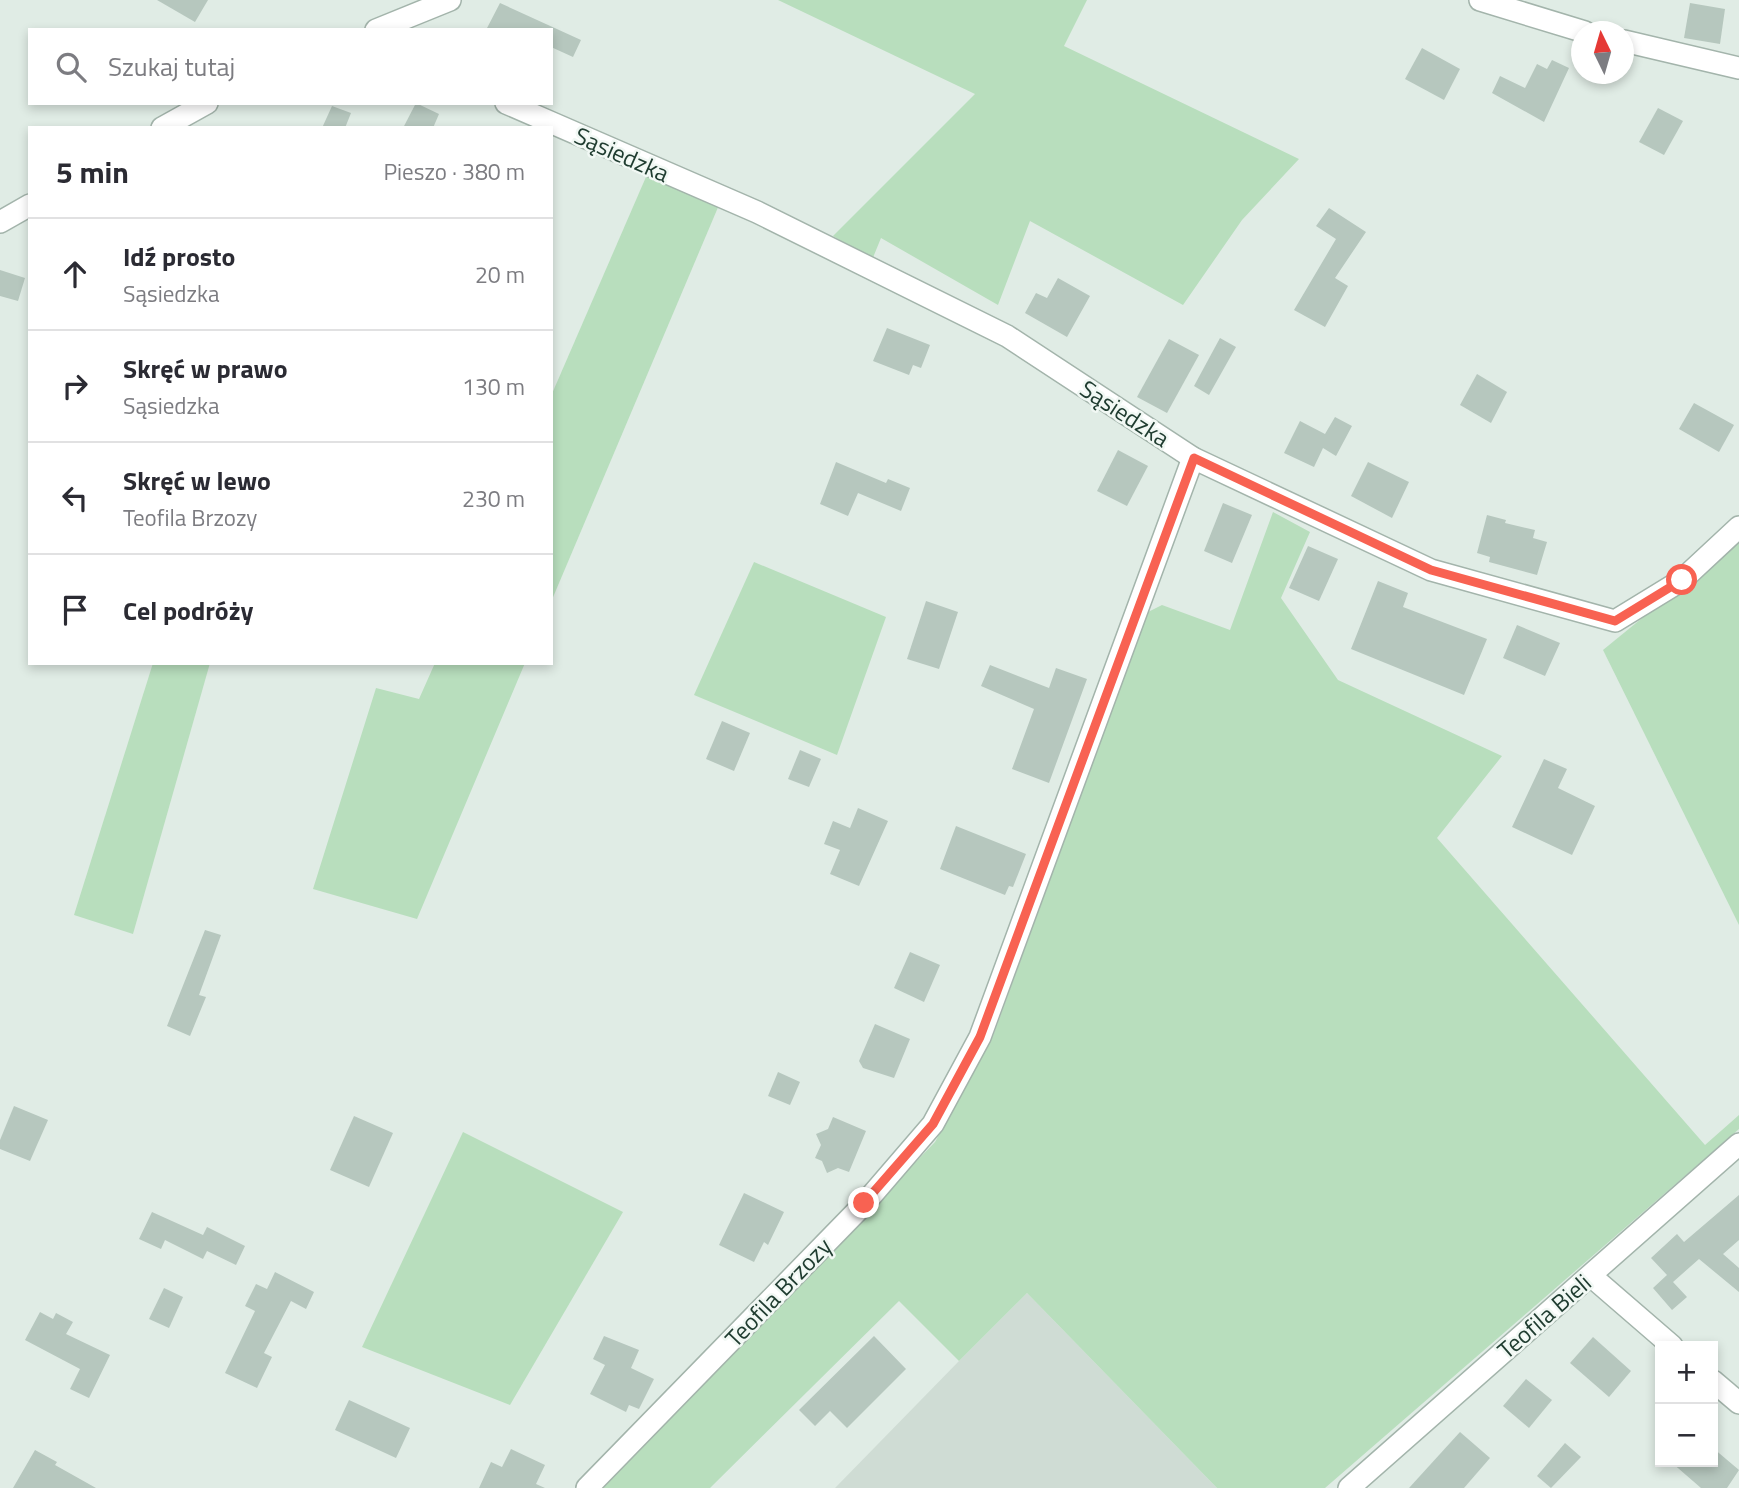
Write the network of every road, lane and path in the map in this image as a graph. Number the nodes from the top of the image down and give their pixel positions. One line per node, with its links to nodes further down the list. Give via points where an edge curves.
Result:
1 (450, 0): 3 (street)
2 (1480, 0): 4 (street)
3 (381, 28)
4 (1571, 28)
5 (1634, 44): 6 (street)
6 (1739, 68)
7 (203, 105): 9 (street)
8 (511, 105): 12 (street, Sąsiedzka, via 757,212 1007,336)
9 (166, 126)
10 (28, 206): 11 (street)
11 (0, 222)
12 (1194, 458): 13 (street, Sąsiedzka, via 1431,570 1615,621 1682,580); 19 (street, Teofila Brzozy, via 980,1037 933,1124 864,1203)
13 (1739, 527)
14 (1739, 1144): 15 (street, Teofila Bieli)
15 (1591, 1276): 16 (street); 20 (street, Teofila Bieli)
16 (1666, 1341)
17 (1718, 1385): 18 (street)
18 (1739, 1403)
19 (587, 1488)
20 (1349, 1488)

